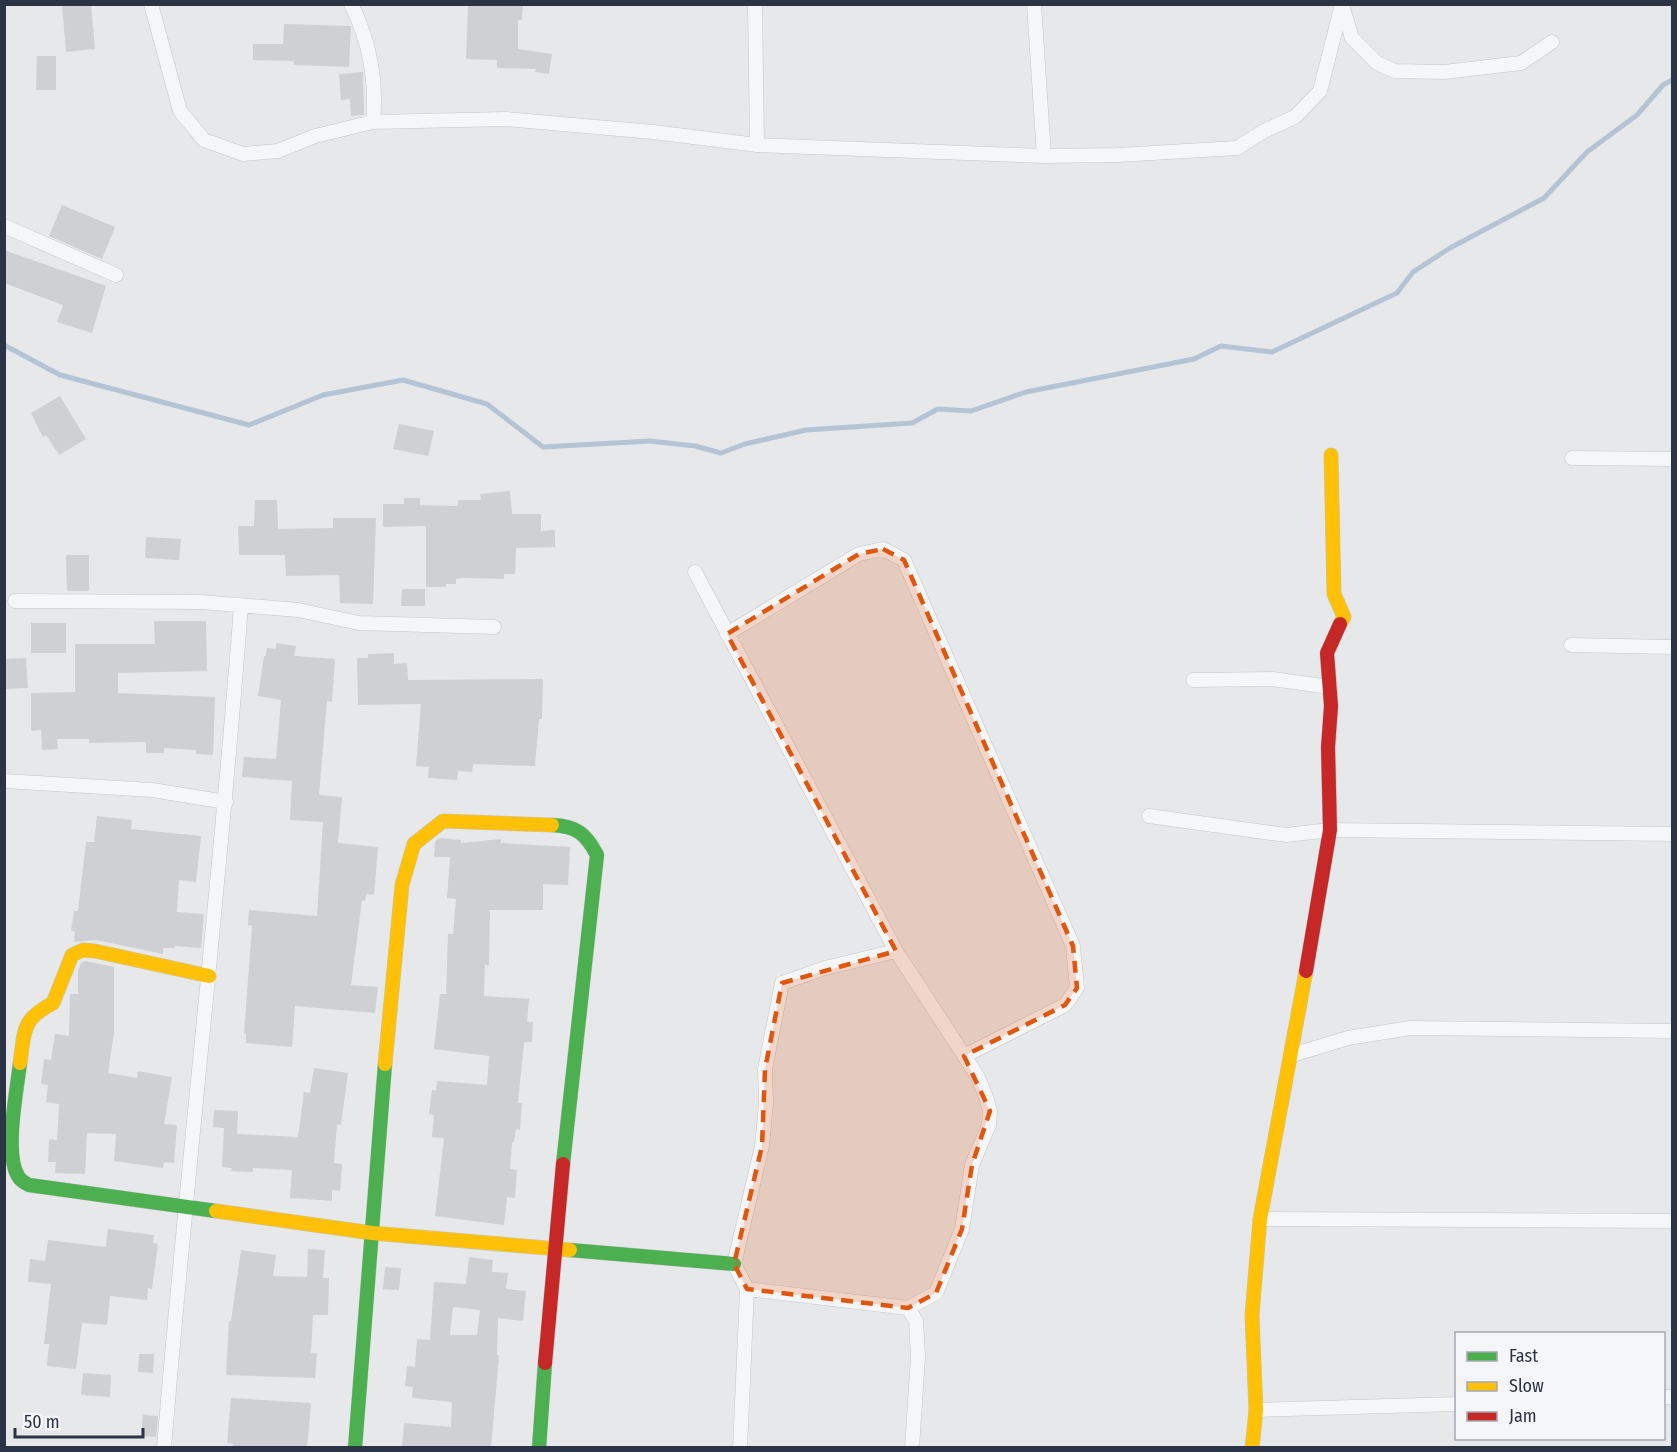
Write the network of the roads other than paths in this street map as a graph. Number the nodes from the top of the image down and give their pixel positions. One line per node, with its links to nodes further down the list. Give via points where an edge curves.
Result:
1 (151, 4): 7 (street, via 180,111 204,140 243,154 278,151 315,136)
2 (351, 4): 7 (street, via 365,31 376,92)
3 (755, 4): 8 (street)
4 (1034, 4): 9 (street)
5 (1342, 5): 6 (street, via 1352,38 1377,63 1395,71 1444,72 1521,63); 9 (street, via 1320,91 1295,117 1237,148)
6 (1552, 42)
7 (373, 122): 8 (street, via 506,119 642,130)
8 (757, 145): 9 (street)
9 (1044, 156)
10 (4, 226): 11 (street)
11 (116, 275)
12 (1331, 455): 23 (street, via 1334,594 1344,617 1327,653)
13 (1572, 458): 14 (street)
14 (1672, 459)
15 (694, 572): 19 (street)
16 (15, 601): 17 (street, via 201,602)
17 (241, 606): 18 (street, via 298,610 359,623); 25 (street)
18 (494, 627)
19 (727, 634): 29 (street); 33 (street, via 859,554 883,549 904,560 1073,946 1077,988 1065,1005)
20 (1571, 645): 21 (street)
21 (1672, 647)
22 (1192, 681): 23 (street, via 1272,679)
23 (1330, 687): 27 (street)
24 (4, 781): 25 (street, via 152,790)
25 (226, 802): 30 (street)
26 (1149, 816): 27 (street, via 1286,835)
27 (1330, 830): 28 (street); 32 (street)
28 (1672, 834)
29 (896, 951): 33 (street); 39 (street, via 782,983 765,1069 762,1146)
30 (209, 976): 34 (street); 34 (street, via 95,951 84,950 72,956 53,1003 36,1012 26,1024 13,1130 13,1161 18,1177 30,1185)
31 (1672, 1031): 32 (street, via 1410,1028 1348,1038)
32 (1292, 1055): 35 (street)
33 (964, 1056): 41 (street, via 986,1097 988,1125 972,1165 962,1228 936,1293)
34 (184, 1206): 37 (street); 44 (street)
35 (1260, 1219): 36 (street); 43 (street, via 1252,1315)
36 (1672, 1221)
37 (372, 1233): 38 (street); 38 (street, via 402,885 414,844 442,821 566,826 586,837 597,855); 45 (street)
38 (553, 1250): 39 (street); 46 (street)
39 (734, 1264): 40 (street)
40 (747, 1289): 41 (street); 47 (street)
41 (908, 1308): 48 (street, via 916,1321 918,1357)
42 (1455, 1404): 43 (street)
43 (1256, 1410): 49 (street)
44 (164, 1448)
45 (355, 1448)
46 (539, 1448)
47 (740, 1448)
48 (912, 1448)
49 (1252, 1448)

